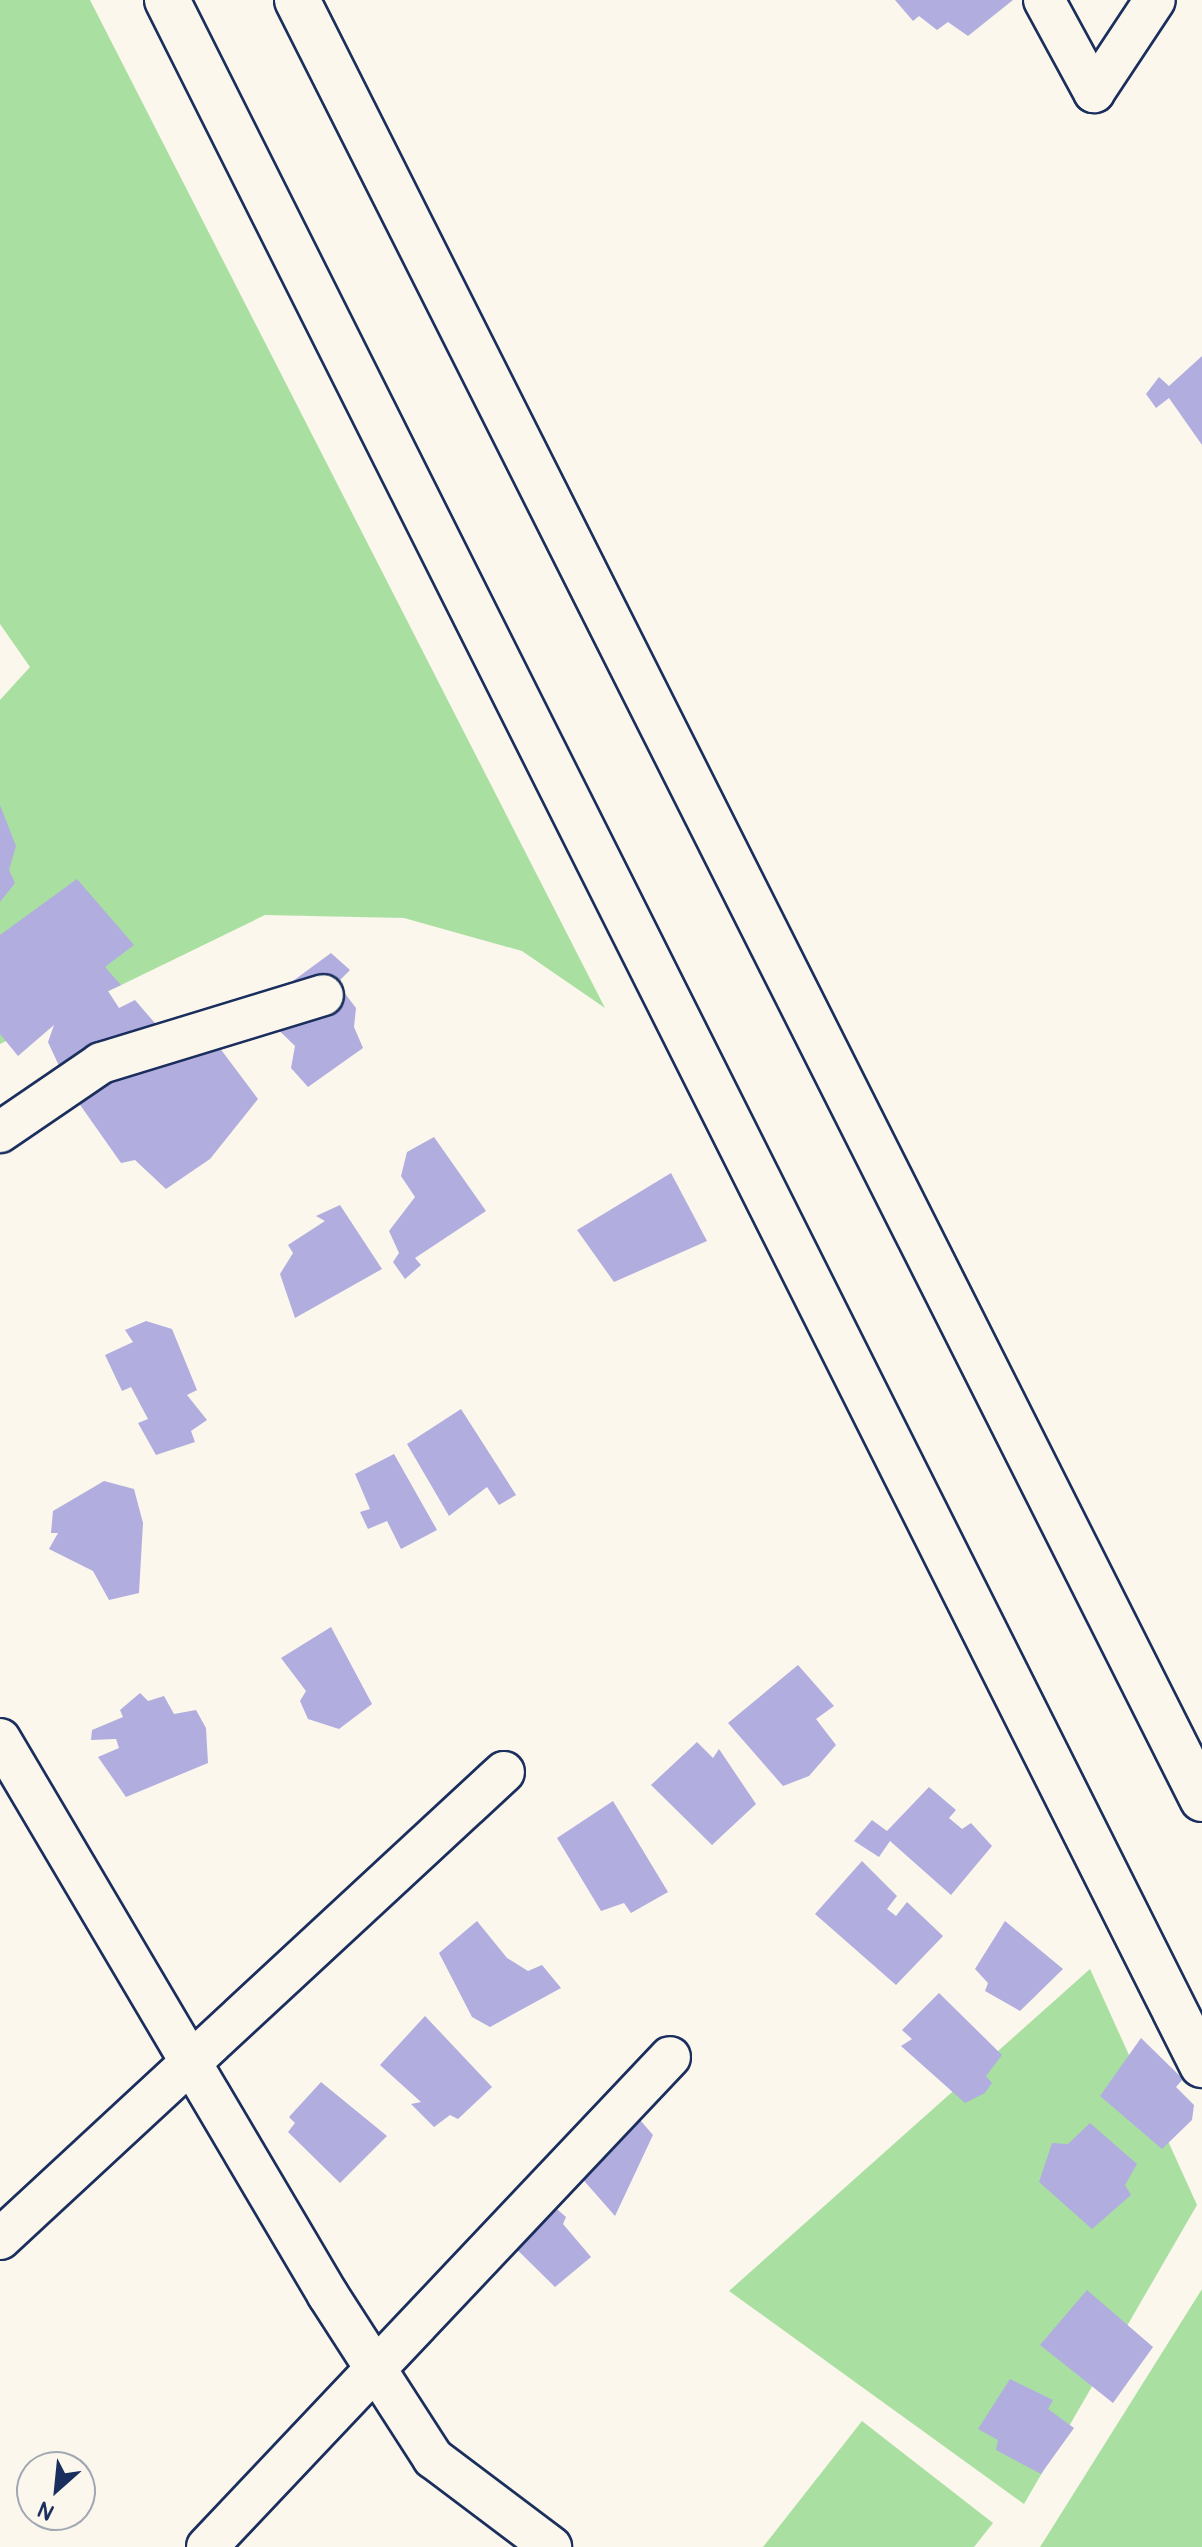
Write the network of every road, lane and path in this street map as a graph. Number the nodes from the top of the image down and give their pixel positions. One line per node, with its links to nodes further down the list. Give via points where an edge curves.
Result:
1 (167, 0): 12 (highway)
2 (297, 0): 9 (highway)
3 (1044, 0): 4 (street, via 1094,92)
4 (1155, 0)
5 (323, 995): 6 (street, via 101,1063)
6 (0, 1132)
7 (0, 1739): 11 (street)
8 (504, 1772): 11 (street)
9 (1202, 1799)
10 (670, 2057): 14 (street)
11 (188, 2060): 13 (street); 14 (street)
12 (1202, 2065)
13 (0, 2239)
14 (374, 2365): 15 (street); 16 (street, via 433,2458)
15 (207, 2547)
16 (551, 2547)

